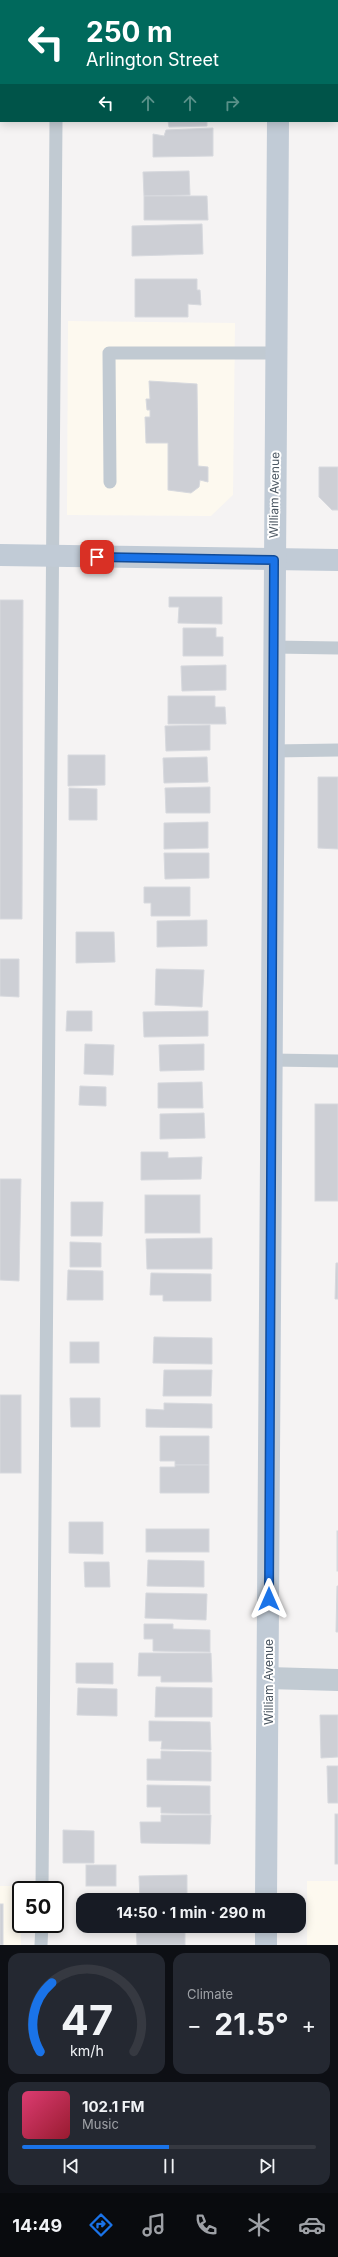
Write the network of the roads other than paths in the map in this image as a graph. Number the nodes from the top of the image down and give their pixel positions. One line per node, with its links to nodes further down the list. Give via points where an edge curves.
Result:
1 (56, 122): 6 (lane)
2 (278, 122): 3 (main road, William Avenue)
3 (276, 353): 4 (lane, via 109,353); 7 (main road, William Avenue)
4 (110, 482)
5 (0, 555): 6 (main road)
6 (52, 557): 7 (main road); 17 (lane)
7 (274, 560): 8 (main road); 9 (main road, William Avenue)
8 (338, 560)
9 (273, 647): 10 (lane); 12 (main road, William Avenue)
10 (338, 648)
11 (338, 750): 12 (lane)
12 (273, 751): 13 (main road, William Avenue)
13 (271, 1060): 14 (lane); 15 (main road, William Avenue)
14 (338, 1061)
15 (268, 1678): 16 (street); 18 (main road, William Avenue)
16 (338, 1680)
17 (42, 1881)
18 (266, 1893)
19 (42, 1933): 21 (lane)
20 (266, 1933): 22 (main road)
21 (41, 1945)
22 (266, 1945)

